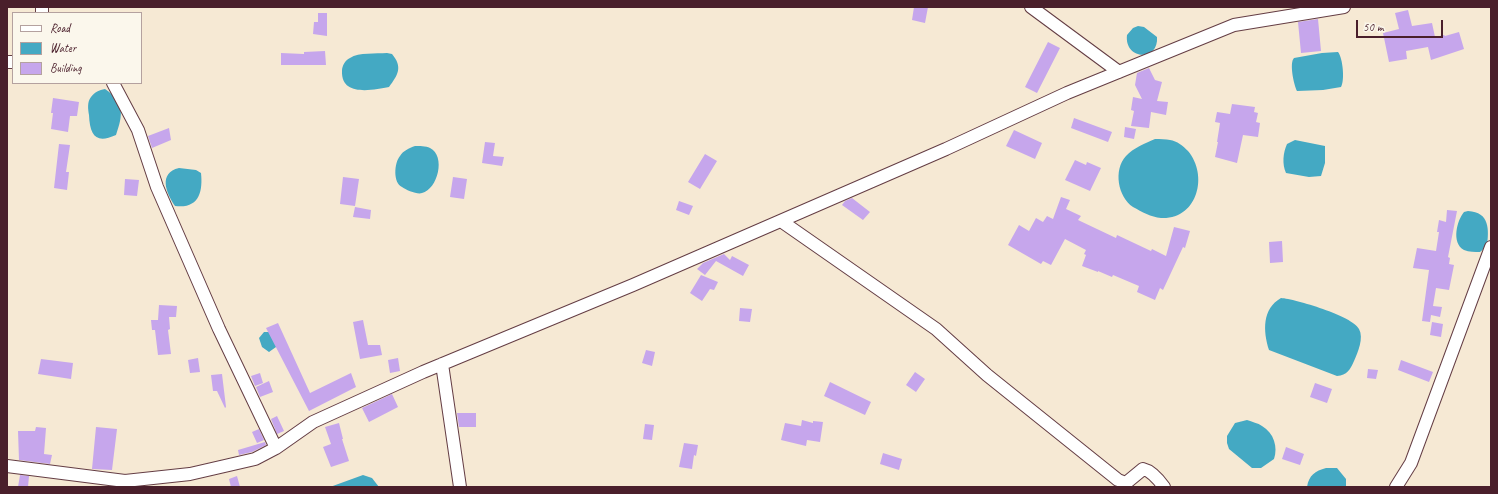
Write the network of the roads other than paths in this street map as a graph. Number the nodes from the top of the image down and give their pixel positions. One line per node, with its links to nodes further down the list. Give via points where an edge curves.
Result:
1 (1031, 7): 3 (street)
2 (1344, 7): 3 (street, via 1234,25)
3 (1119, 72): 5 (street, via 1067,92 946,149)
4 (114, 84): 8 (street, via 138,130 156,187 219,329)
5 (781, 220): 7 (street); 11 (street, via 936,329 986,375 1118,480 1126,483 1143,469 1157,478)
6 (1491, 247): 12 (street, via 1411,463)
7 (442, 364): 8 (street, via 314,422); 10 (street)
8 (276, 448): 9 (street, via 255,459 190,474 125,481)
9 (7, 466)
10 (460, 487)
11 (1164, 487)
12 (1396, 487)

